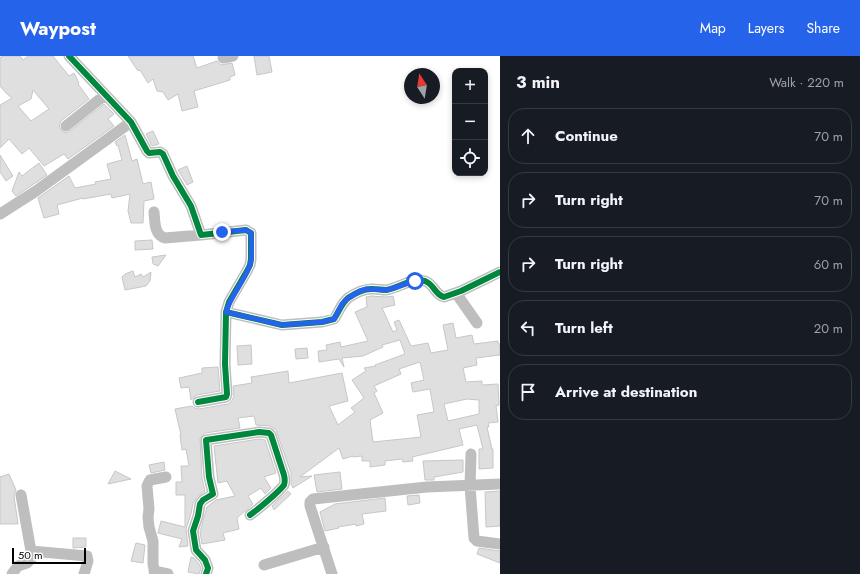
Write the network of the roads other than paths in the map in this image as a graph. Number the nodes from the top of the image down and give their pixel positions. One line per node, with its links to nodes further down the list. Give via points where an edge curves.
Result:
1 (69, 56): 2 (street)
2 (105, 95): 3 (street); 4 (street)
3 (132, 122): 6 (street); 7 (street, via 147,151 162,152 191,206)
4 (66, 126)
5 (154, 212): 7 (street, via 156,231 161,237)
6 (0, 214)
7 (201, 235): 10 (street, via 246,230 251,233 250,265)
8 (500, 272): 9 (street)
9 (456, 293): 10 (street, via 439,296 432,285 421,281 410,281 387,290 367,289 347,299 331,320 290,326); 11 (street)
10 (226, 312): 12 (street, via 227,394 226,397)
11 (477, 323)
12 (198, 402)
13 (471, 454): 16 (street)
14 (166, 477): 23 (street, via 150,480 147,486)
15 (500, 484): 16 (street)
16 (470, 486): 19 (street, via 474,538 477,541); 20 (street, via 426,487 313,499 310,506)
17 (21, 495): 21 (street)
18 (250, 515): 27 (street, via 260,509 285,482 271,435 259,432 206,440 213,494 200,504 193,531 196,550 208,568)
19 (500, 544)
20 (324, 547): 22 (street); 28 (street)
21 (31, 551): 24 (street, via 31,559 18,566); 25 (street, via 87,556)
22 (264, 564)
23 (154, 573): 26 (street)
24 (12, 574)
25 (84, 574)
26 (168, 574)
27 (206, 574)
28 (332, 574)

